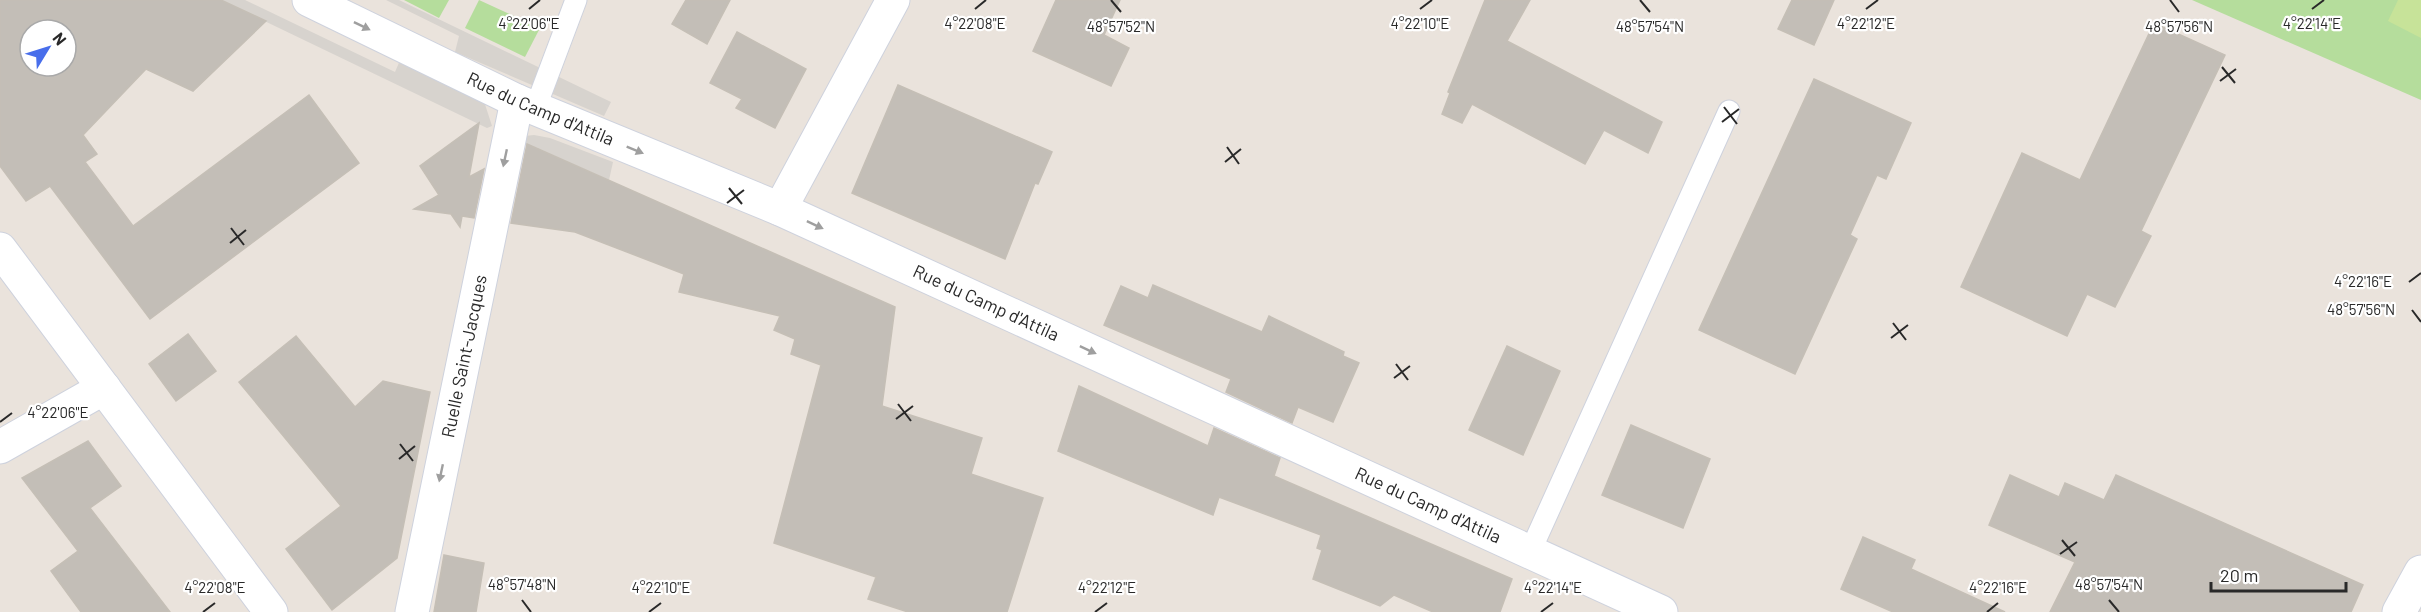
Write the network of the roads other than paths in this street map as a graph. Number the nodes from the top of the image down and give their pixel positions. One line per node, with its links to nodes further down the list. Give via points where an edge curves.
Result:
1 (309, 0): 4 (street, Rue du Camp d'Attila, one-way to 4)
2 (576, 0): 4 (lane)
3 (893, 0): 6 (street)
4 (526, 105): 6 (street, Rue du Camp d'Attila, one-way to 6); 13 (street, Ruelle Saint-Jacques, one-way to 13)
5 (1729, 111): 10 (lane)
6 (780, 209): 10 (street, Rue du Camp d'Attila, one-way to 10)
7 (0, 249): 8 (street)
8 (104, 388): 9 (street); 12 (street)
9 (0, 447)
10 (1530, 552): 14 (street, Rue du Camp d'Attila)
11 (2421, 572): 15 (street)
12 (271, 612)
13 (412, 612)
14 (1661, 612)
15 (2399, 612)

